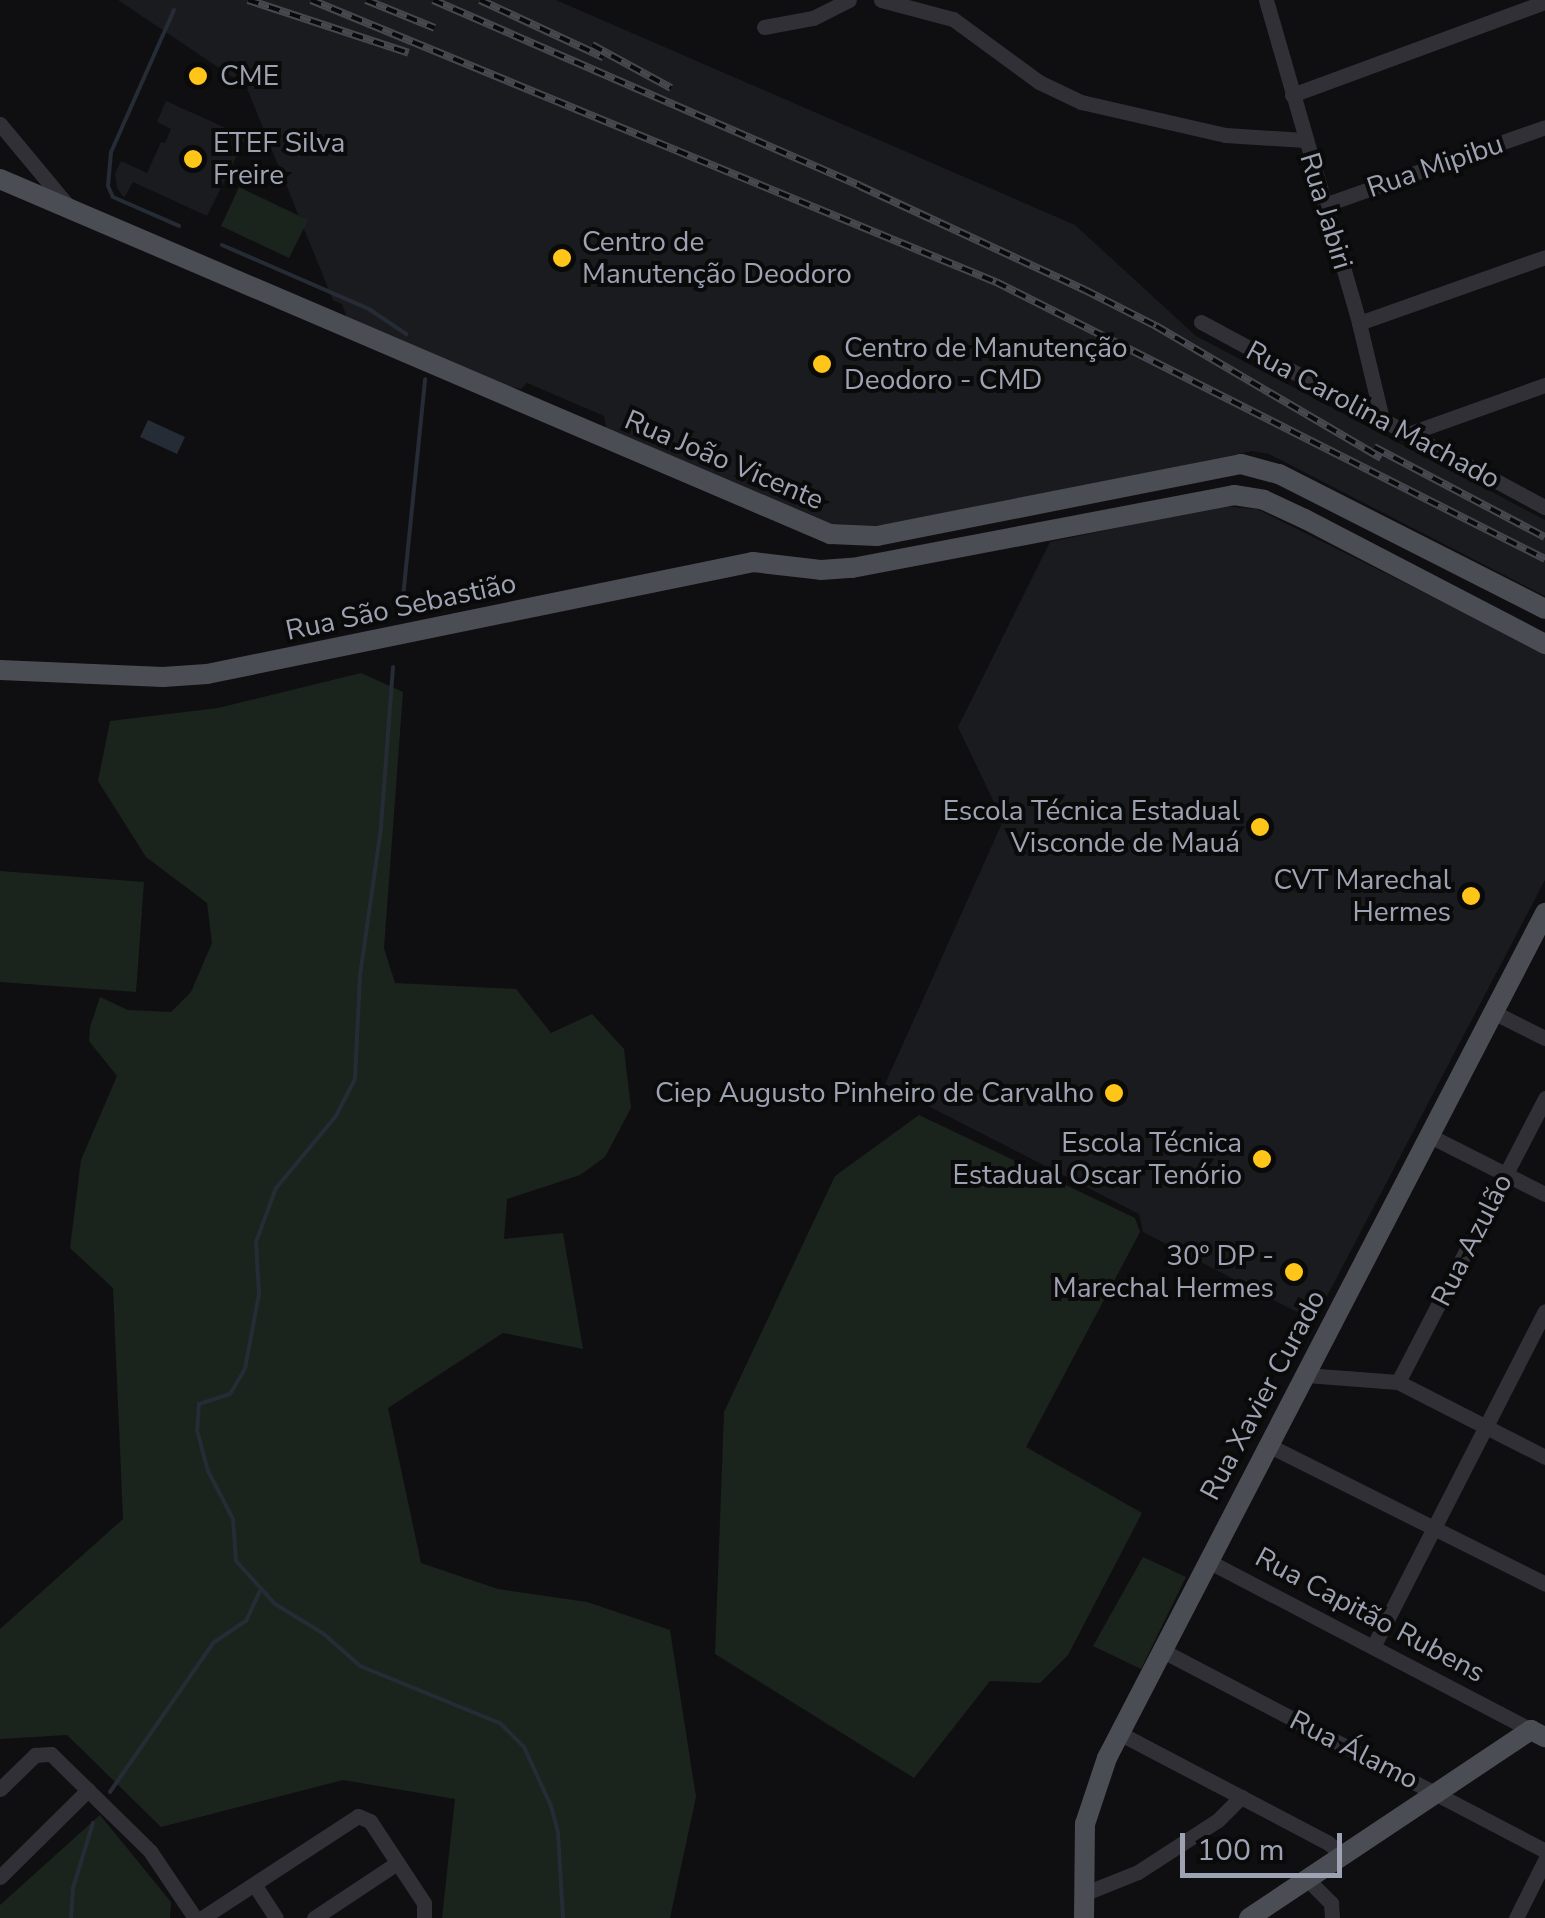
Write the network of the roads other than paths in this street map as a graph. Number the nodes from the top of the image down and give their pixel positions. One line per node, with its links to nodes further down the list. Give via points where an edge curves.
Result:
1 (849, 0): 5 (street, via 814,18)
2 (880, 0): 9 (street, via 952,19 1039,82 1081,102 1225,135)
3 (1266, 0): 6 (street, Rua Jabiri)
4 (1545, 2): 6 (street)
5 (764, 26)
6 (1292, 95): 9 (street, Rua Jabiri)
7 (0, 124): 12 (street, Rua João Vicente)
8 (1545, 127): 11 (street, Rua Mipibu)
9 (1305, 140): 11 (street, Rua Jabiri)
10 (0, 178): 12 (main road, Rua João Vicente)
11 (1324, 204): 15 (street, Rua Jabiri)
12 (68, 206): 19 (main road, Rua João Vicente, via 830,534 878,536)
13 (1545, 258): 15 (street)
14 (1201, 322): 17 (street, Rua Carolina Machado)
15 (1359, 323): 17 (street, Rua Jabiri)
16 (1545, 385): 18 (street)
17 (1383, 423): 18 (street, Rua Carolina Machado)
18 (1405, 436): 21 (street, Rua Carolina Machado)
19 (1137, 482): 20 (main road, Rua João Vicente, via 1242,464); 22 (main road)
20 (1325, 497): 23 (main road); 24 (main road, Rua João Vicente)
21 (1545, 507)
22 (1143, 510): 23 (main road, via 1234,495); 28 (main road, Rua São Sebastião, via 900,560 810,569 754,562 206,674)
23 (1305, 518): 26 (main road)
24 (1500, 586): 25 (main road, Rua João Vicente); 26 (main road)
25 (1545, 609)
26 (1486, 612): 27 (main road)
27 (1545, 644)
28 (0, 670)
29 (1545, 916): 30 (main road, Rua Xavier Curado)
30 (1493, 1012): 31 (street); 33 (main road, Rua Xavier Curado)
31 (1545, 1038)
32 (1545, 1098): 34 (street, Rua Azulão)
33 (1430, 1136): 34 (street); 37 (main road, Rua Xavier Curado)
34 (1506, 1174): 35 (street); 38 (street, Rua Azulão)
35 (1545, 1194)
36 (1544, 1315): 39 (street)
37 (1306, 1376): 38 (street); 40 (main road, Rua Xavier Curado)
38 (1398, 1382): 39 (street)
39 (1484, 1427): 41 (street); 42 (street)
40 (1268, 1445): 42 (street); 43 (main road, Rua Xavier Curado)
41 (1545, 1457)
42 (1434, 1525): 44 (street); 45 (street)
43 (1208, 1561): 45 (street, Rua Capitão Rubens); 46 (main road, Rua Xavier Curado)
44 (1545, 1584)
45 (1373, 1647): 47 (street, Rua Capitão Rubens)
46 (1163, 1651): 48 (main road, Rua Xavier Curado); 53 (street, Rua Álamo)
47 (1506, 1717): 49 (street, Rua Capitão Rubens); 50 (street)
48 (1120, 1733): 54 (street); 62 (main road, Rua Xavier Curado, via 1085,1824)
49 (1538, 1734): 50 (main road)
50 (1508, 1744): 53 (main road)
51 (0, 1789): 52 (street, via 44,1751)
52 (88, 1790): 59 (street); 63 (street, via 150,1851)
53 (1438, 1793): 55 (street, Rua Álamo); 56 (main road)
54 (1240, 1797): 56 (street); 62 (street, via 1218,1820 1138,1872)
55 (1545, 1851)
56 (1343, 1855): 60 (main road)
57 (1545, 1860): 70 (street)
58 (398, 1863): 61 (street, via 370,1821 358,1816); 65 (street); 66 (street, via 426,1906)
59 (0, 1877)
60 (1308, 1880): 68 (main road); 69 (street, via 1331,1903)
61 (254, 1884): 63 (street); 64 (street)
62 (1083, 1894): 67 (main road, Rua Xavier Curado)
63 (198, 1918)
64 (276, 1918)
65 (314, 1918)
66 (424, 1918)
67 (1084, 1918)
68 (1249, 1918)
69 (1332, 1918)
70 (1516, 1918)

